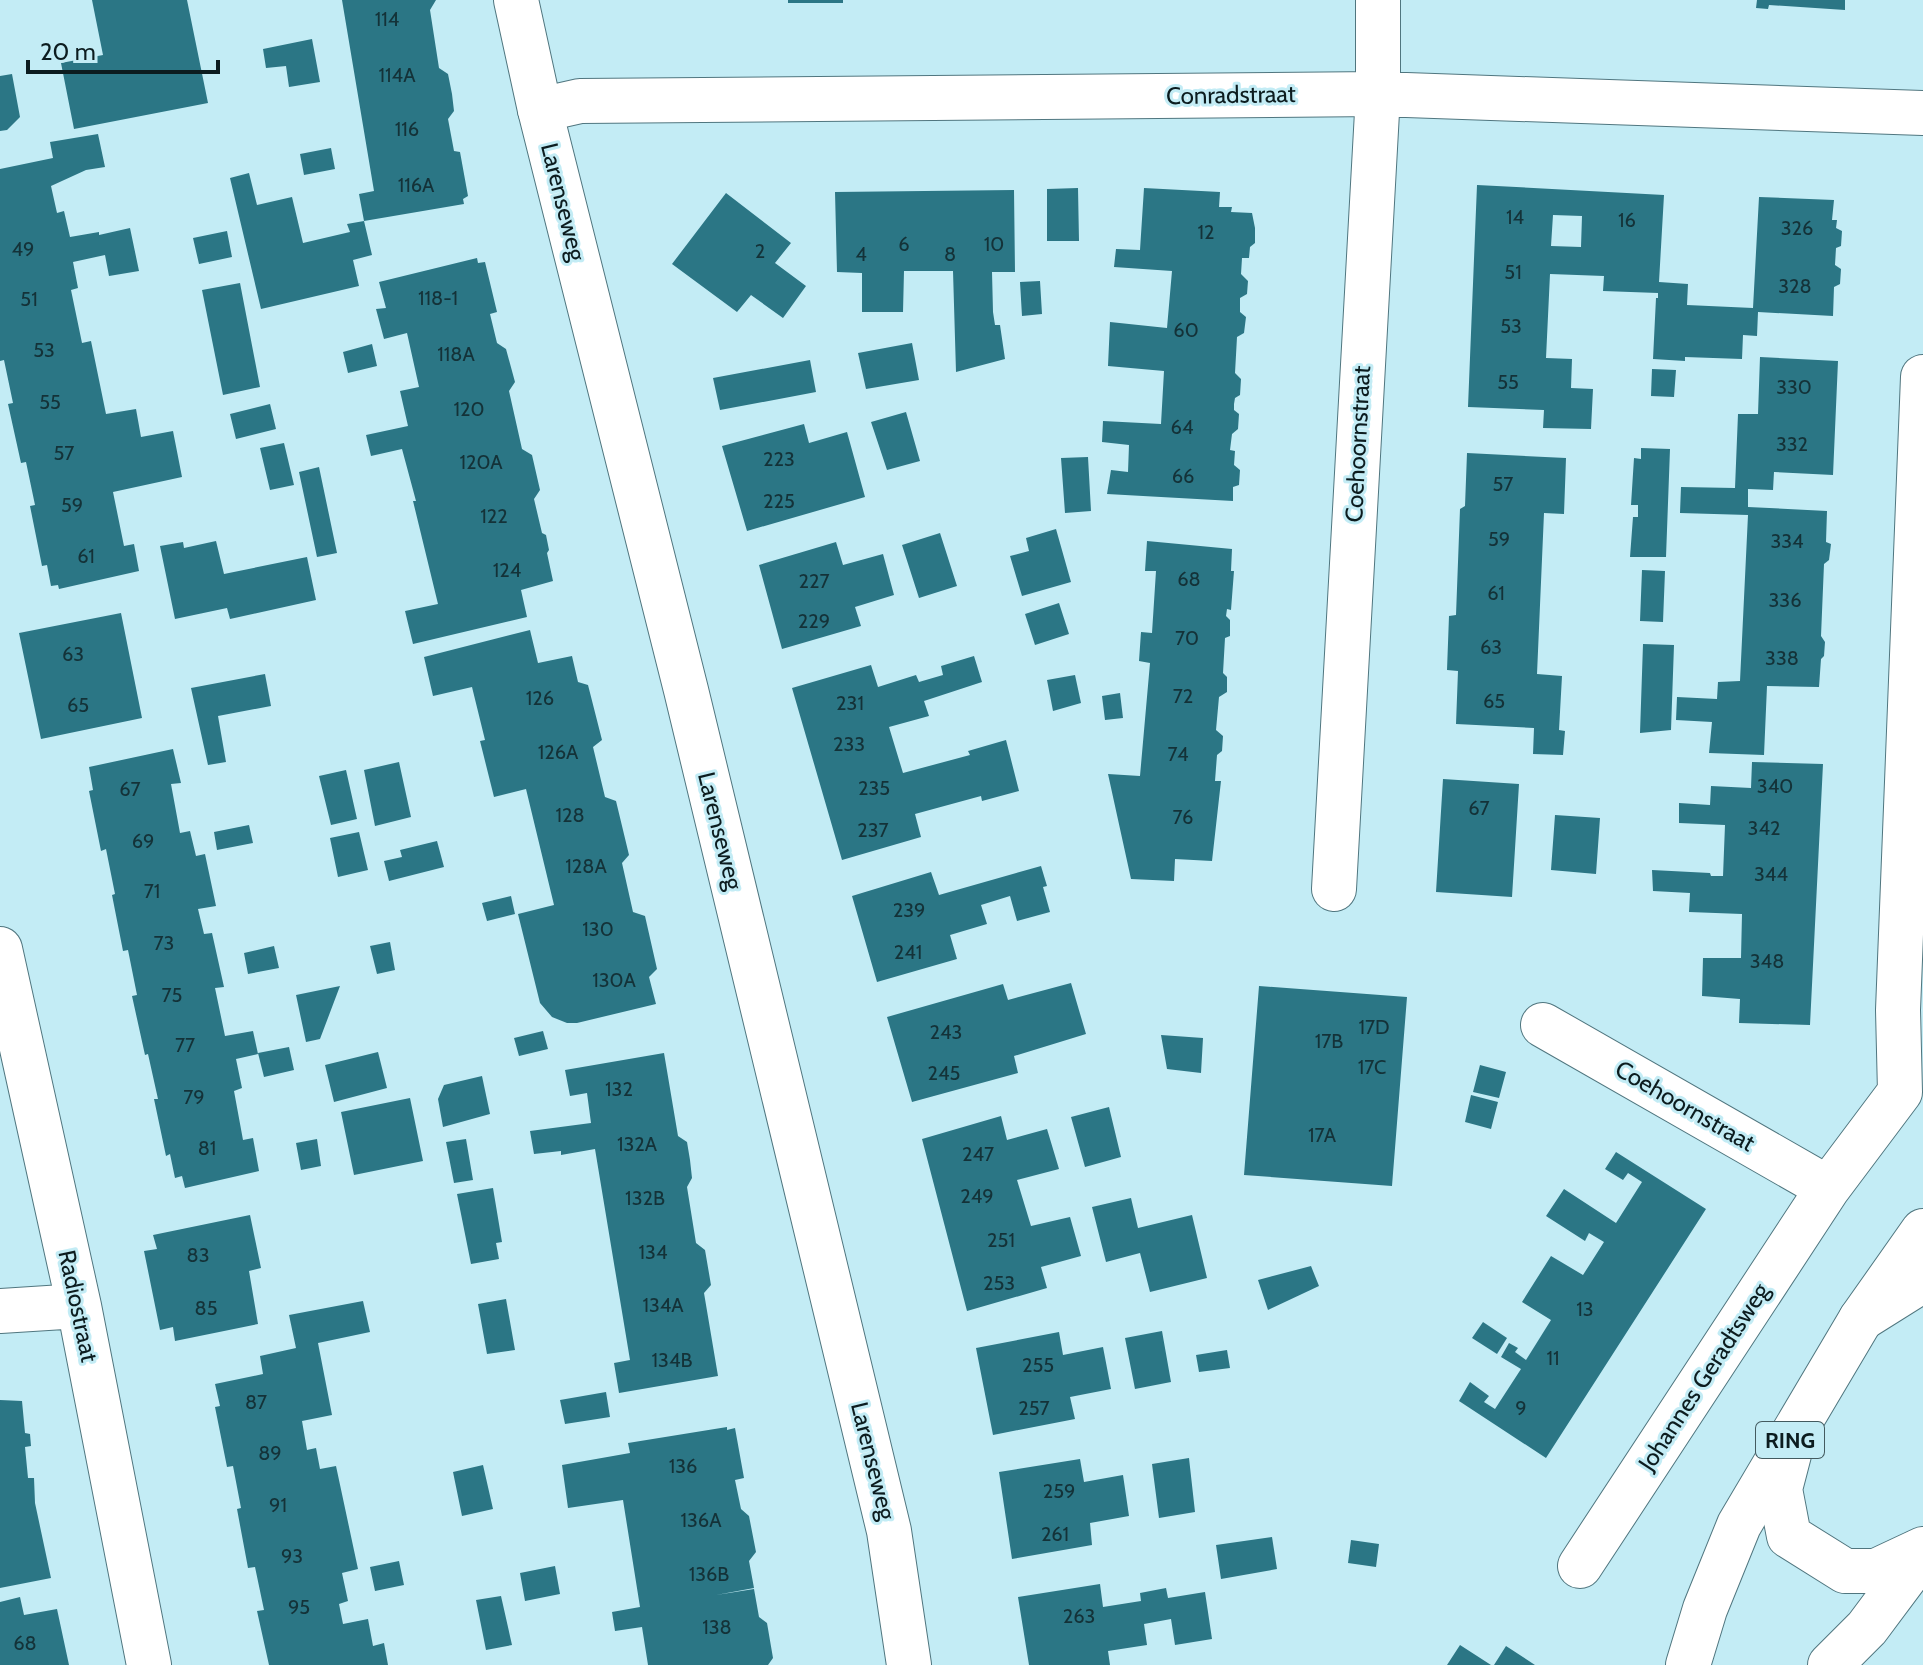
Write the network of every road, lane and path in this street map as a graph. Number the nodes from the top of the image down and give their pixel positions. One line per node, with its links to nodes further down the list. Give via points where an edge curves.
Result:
1 (516, 0): 4 (street, Larenseweg)
2 (1378, 0): 3 (street, Coehoornstraat)
3 (1378, 94): 4 (street, Conradstraat, via 580,101); 5 (street, Conradstraat); 7 (street, Coehoornstraat)
4 (540, 110): 21 (street, Larenseweg, via 886,1515)
5 (1923, 113)
6 (1923, 377): 10 (street, via 1898,1010)
7 (1334, 889)
8 (0, 949): 14 (street, Radiostraat)
9 (1543, 1025): 11 (street, Coehoornstraat)
10 (1911, 1100): 11 (street, Johannes Geradtsweg)
11 (1828, 1188): 19 (street, Johannes Geradtsweg)
12 (1923, 1231): 16 (street, RING)
13 (1923, 1280): 16 (street)
14 (79, 1306): 15 (street); 20 (street, Radiostraat)
15 (0, 1311)
16 (1861, 1319): 17 (street, RING)
17 (1795, 1433): 18 (street, via 1780,1489 1789,1536 1845,1571 1876,1571); 22 (street, RING, via 1739,1525)
18 (1923, 1551): 23 (street, via 1867,1628)
19 (1580, 1566)
20 (149, 1665)
21 (909, 1665)
22 (1688, 1665)
23 (1830, 1665)

